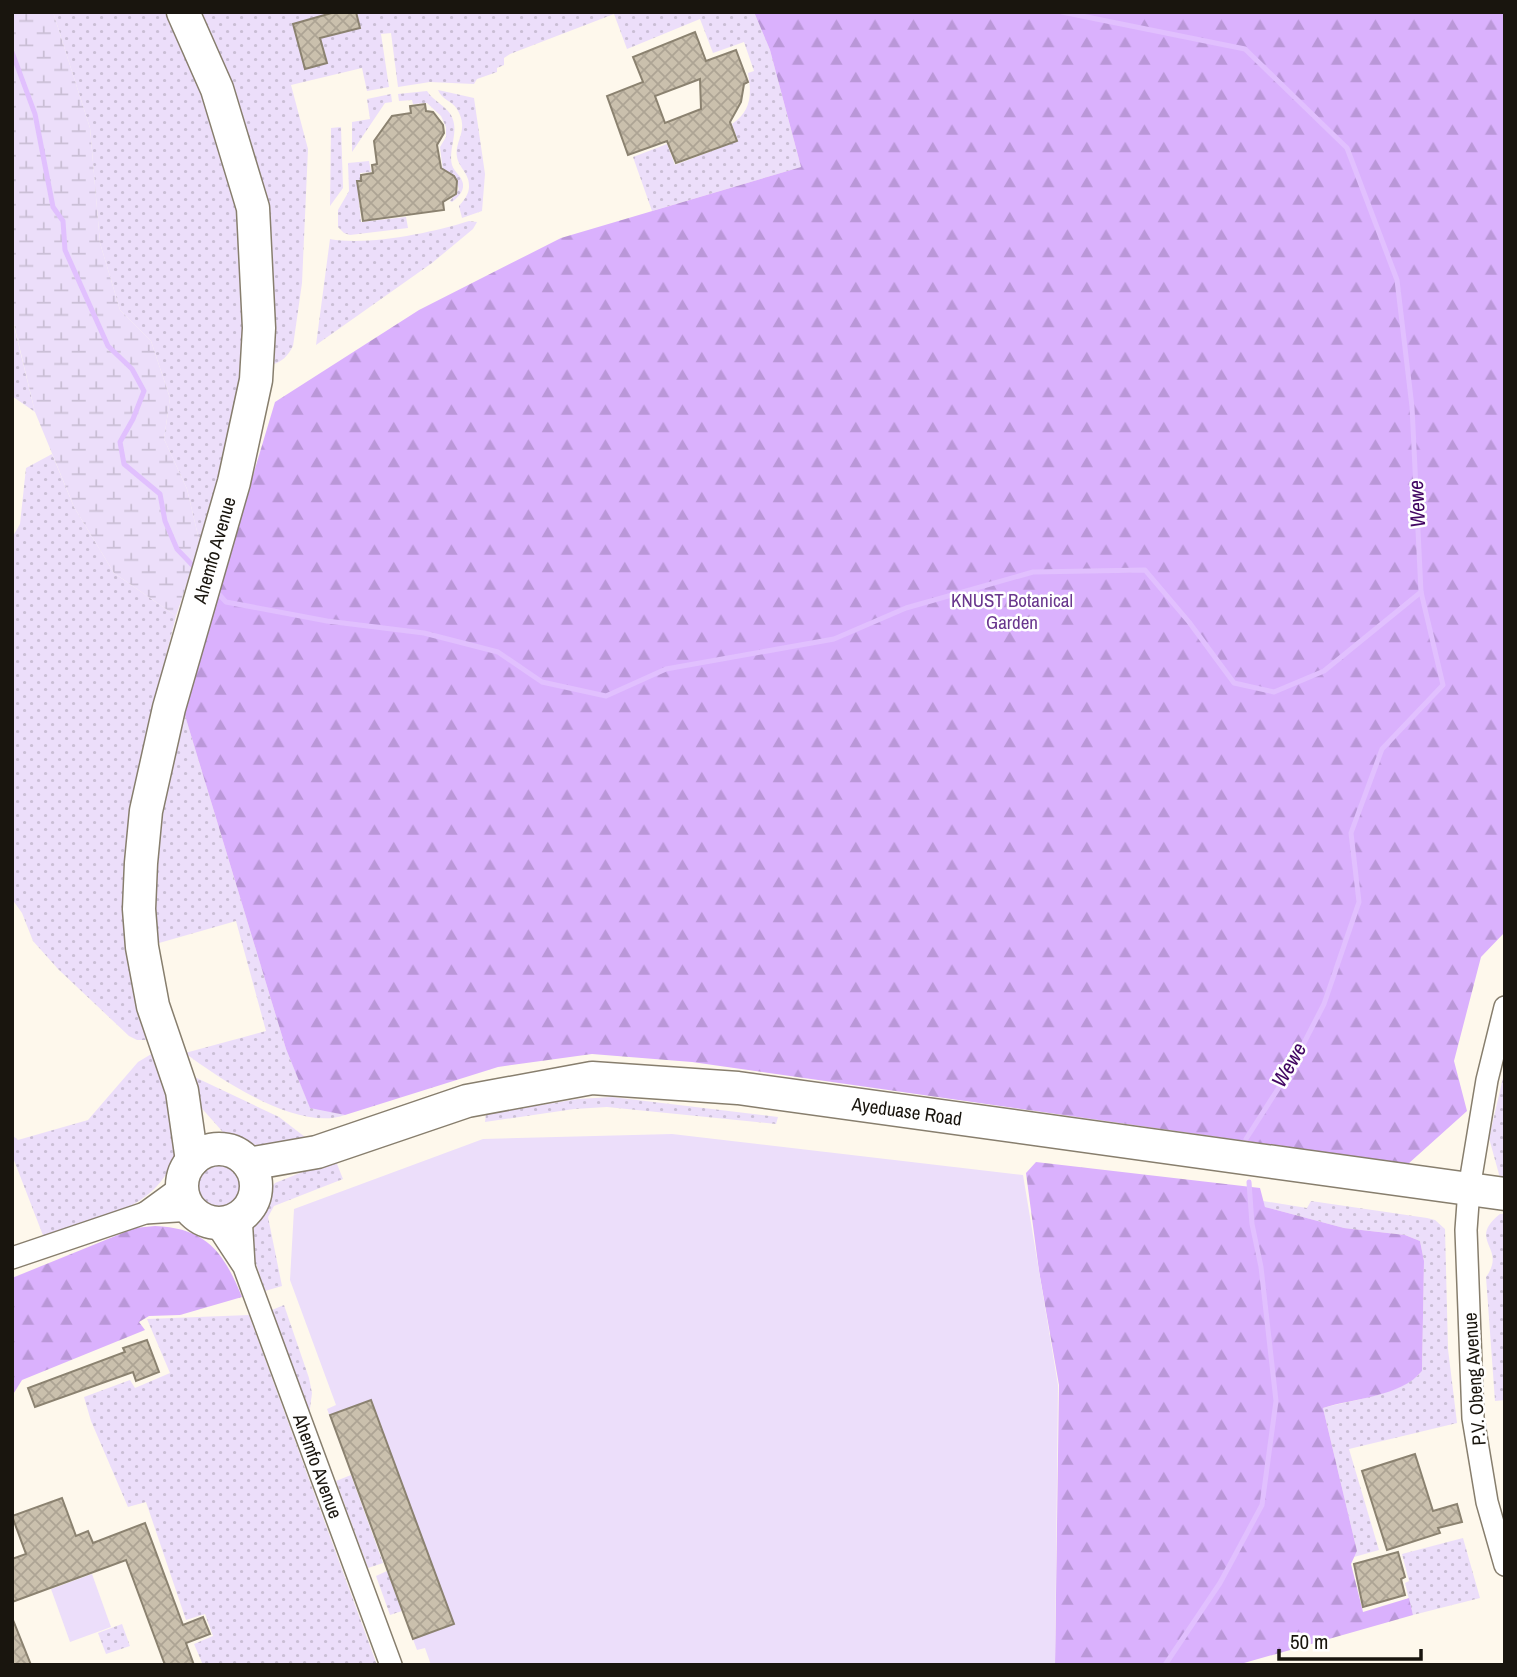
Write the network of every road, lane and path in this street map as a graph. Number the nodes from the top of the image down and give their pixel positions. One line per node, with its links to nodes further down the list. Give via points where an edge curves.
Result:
1 (183, 12): 3 (street, Ahemfo Avenue, via 217,89 253,208 259,328 256,380 234,482 169,708 146,811 139,909 153,1006)
2 (1505, 1007): 4 (street, P.V. Obeng Avenue)
3 (219, 1188): 4 (street, Ayeduase Road, via 467,1101 592,1078 738,1087); 6 (street, Ayeduase Road); 8 (street, Ahemfo Avenue)
4 (1469, 1189): 5 (street, Ayeduase Road); 7 (street, P.V. Obeng Avenue, via 1466,1230 1473,1418 1486,1502)
5 (1505, 1194)
6 (12, 1258)
7 (1505, 1565)
8 (391, 1665)

